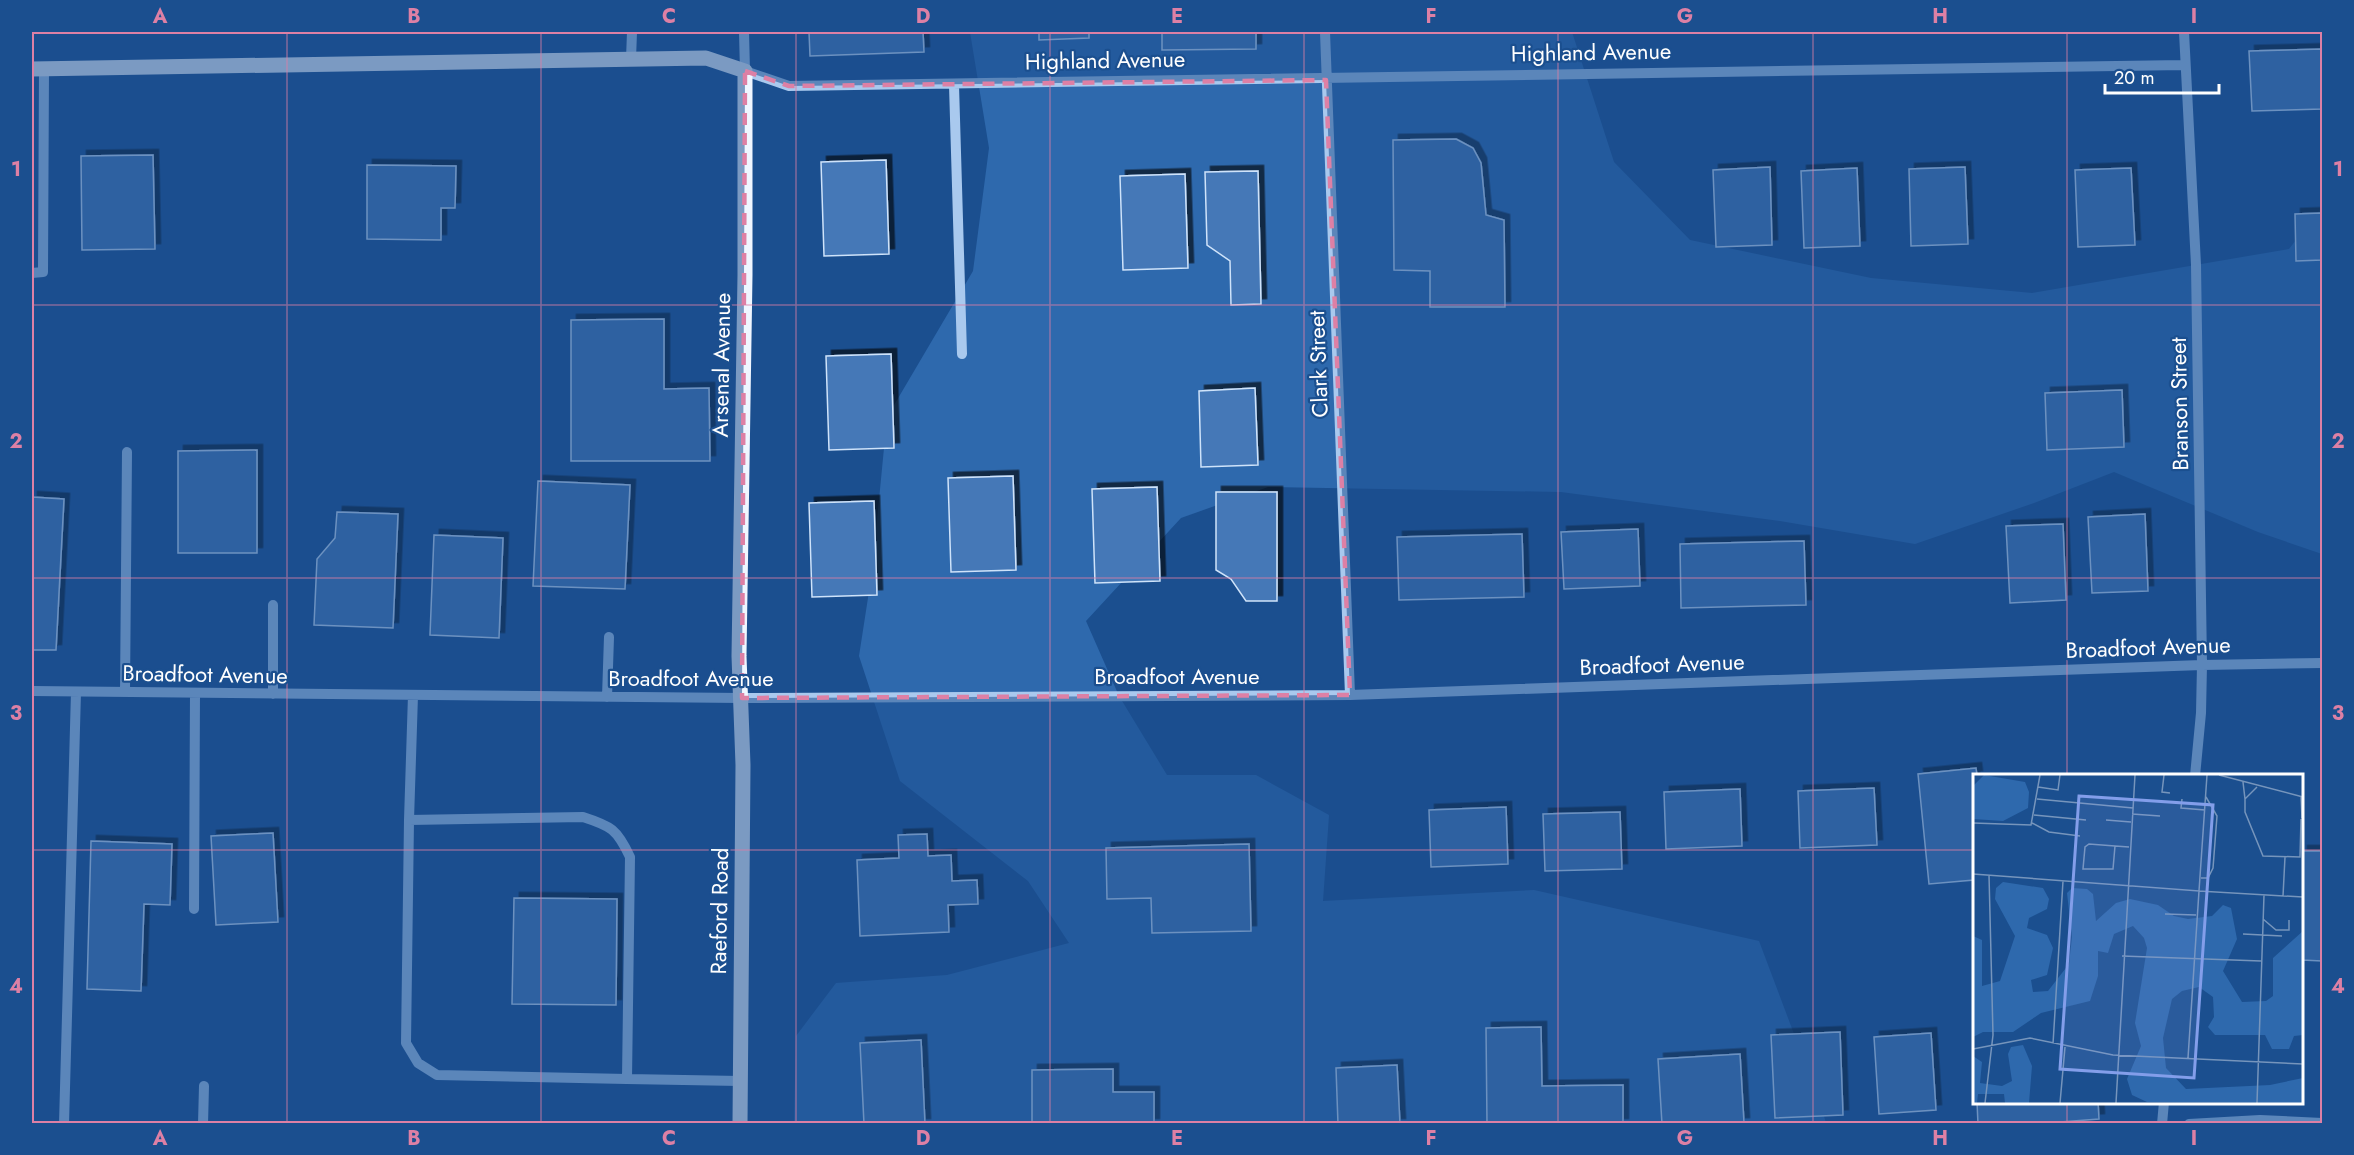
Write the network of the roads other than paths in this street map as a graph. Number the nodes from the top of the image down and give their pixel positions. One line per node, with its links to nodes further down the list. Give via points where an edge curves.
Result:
1 (632, 32): 5 (street)
2 (744, 32): 8 (street, Arsenal Avenue)
3 (1325, 32): 9 (street, Clark Street)
4 (2184, 32): 6 (street, Branson Street)
5 (631, 59): 7 (main road, Highland Avenue); 8 (main road, Highland Avenue, via 706,58)
6 (2184, 65): 9 (street, Highland Avenue); 17 (street, Branson Street, via 2196,265)
7 (38, 69): 11 (street, via 43,273)
8 (745, 71): 10 (street, Highland Avenue, via 789,86); 26 (main road, Arsenal Avenue, via 739,656)
9 (1326, 80): 10 (street, Highland Avenue); 24 (street, Clark Street)
10 (954, 85): 12 (street)
11 (32, 273)
12 (962, 354)
13 (127, 452): 20 (street)
14 (273, 605): 22 (street)
15 (609, 637): 25 (street)
16 (2322, 663): 17 (street, Broadfoot Avenue)
17 (2202, 664): 24 (street, Broadfoot Avenue); 27 (street, Branson Street)
18 (32, 691): 19 (street, Broadfoot Avenue)
19 (76, 692): 20 (street, Broadfoot Avenue); 35 (street)
20 (125, 692): 21 (street, Broadfoot Avenue)
21 (195, 693): 22 (street, Broadfoot Avenue); 29 (street)
22 (273, 694): 23 (street, Broadfoot Avenue)
23 (413, 695): 25 (street, Broadfoot Avenue); 28 (street)
24 (1350, 695): 26 (street, Broadfoot Avenue)
25 (607, 697): 26 (street, Broadfoot Avenue)
26 (742, 698): 31 (main road, Raeford Road)
27 (2195, 774)
28 (409, 820): 30 (street, via 406,1043 418,1063 437,1075); 30 (street, via 583,817 610,826 630,857)
29 (194, 909)
30 (627, 1079): 31 (street)
31 (740, 1081): 37 (main road, Raeford Road)
32 (204, 1086): 36 (street)
33 (2164, 1104): 38 (street)
34 (2322, 1123): 39 (street, via 2260,1120)
35 (64, 1124)
36 (202, 1124)
37 (740, 1124)
38 (2162, 1124)
39 (2189, 1124)

